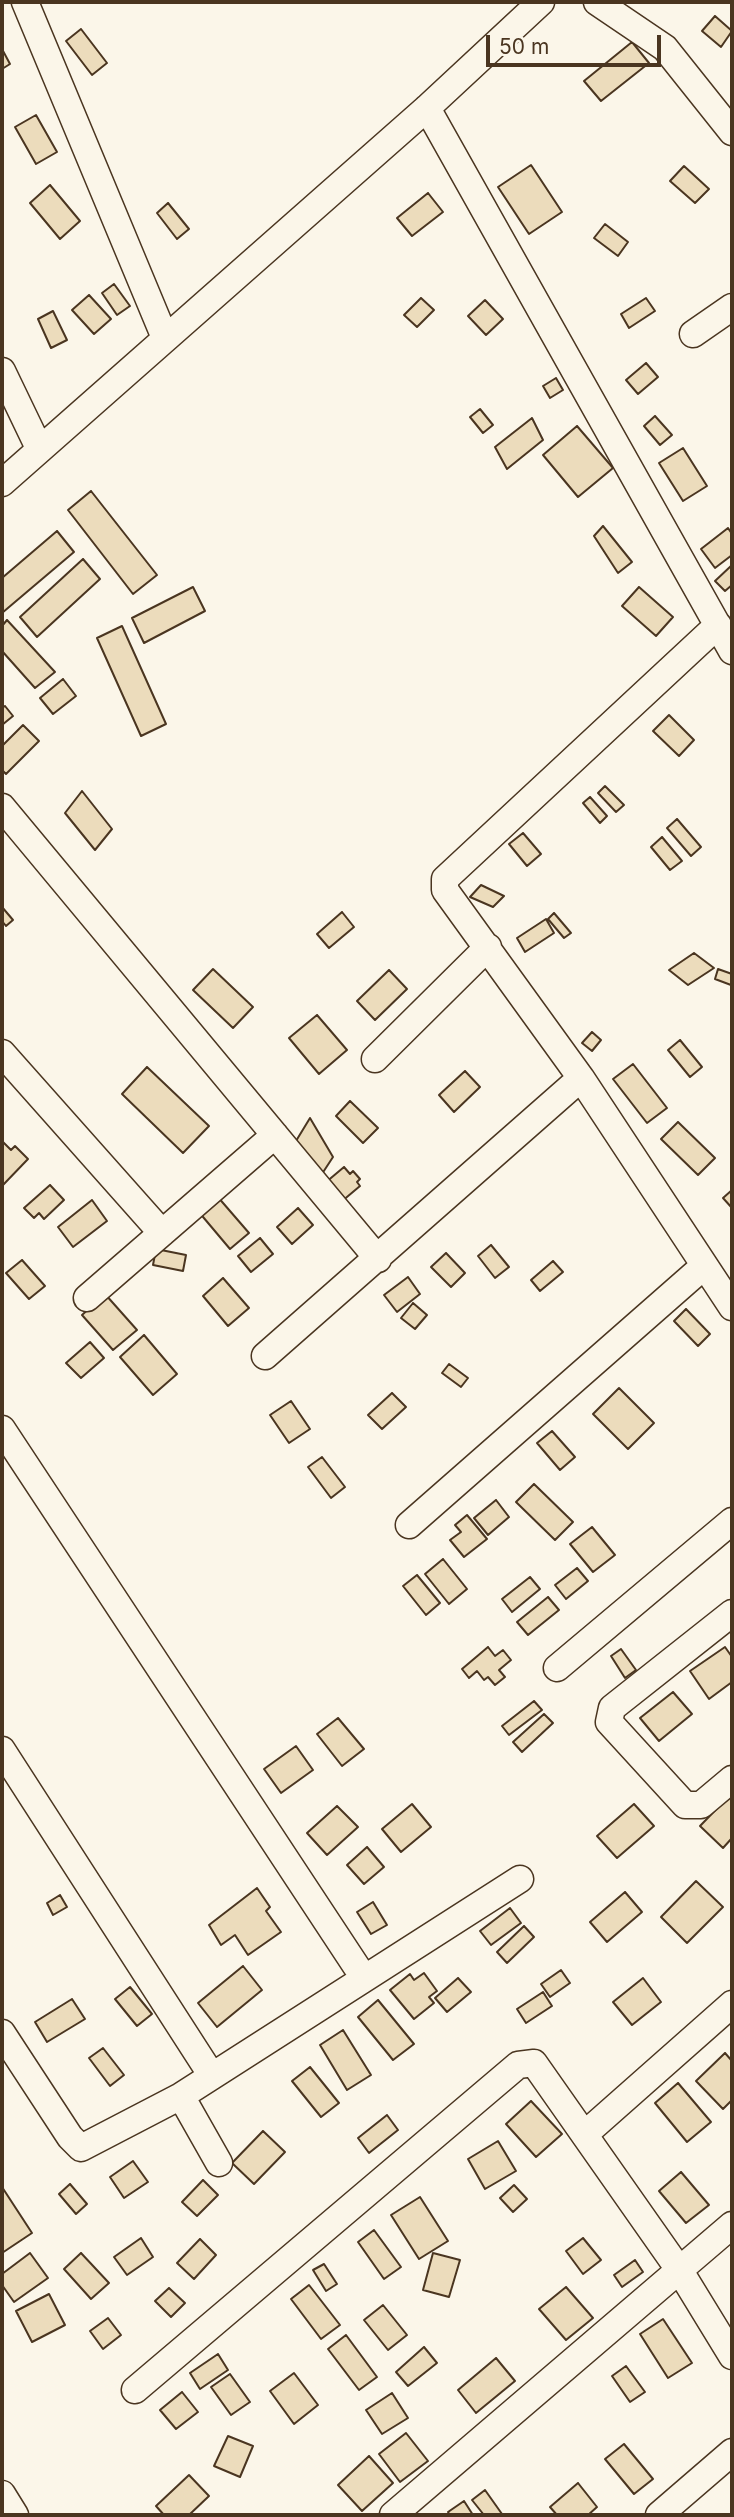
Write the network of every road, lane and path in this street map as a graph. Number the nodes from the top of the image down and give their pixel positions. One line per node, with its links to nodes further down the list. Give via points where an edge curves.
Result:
1 (25, 2): 8 (street)
2 (541, 2): 4 (street)
3 (597, 2): 5 (street, via 665,48)
4 (427, 108): 8 (street); 12 (street)
5 (732, 132)
6 (732, 307): 7 (street)
7 (693, 334)
8 (165, 338): 10 (street)
9 (2, 371): 10 (street)
10 (39, 448): 11 (street)
11 (2, 483)
12 (718, 625): 13 (street); 15 (street, via 445,879 445,890)
13 (732, 651)
14 (2, 807): 19 (street)
15 (488, 947): 17 (street); 18 (street)
16 (2, 1053): 20 (street)
17 (375, 1059)
18 (581, 1077): 21 (street); 22 (street)
19 (275, 1135): 20 (street); 21 (street)
20 (162, 1233): 23 (street)
21 (378, 1259): 25 (street)
22 (704, 1266): 24 (street); 28 (street)
23 (87, 1297)
24 (732, 1307)
25 (265, 1356)
26 (2, 1429): 34 (street)
27 (732, 1521): 30 (street)
28 (409, 1525)
29 (732, 1613): 32 (street, via 612,1708 609,1722 685,1805 702,1805)
30 (557, 1668)
31 (2, 1750): 37 (street)
32 (732, 1779)
33 (520, 1879): 34 (street)
34 (364, 1978): 37 (street)
35 (732, 2004): 39 (street)
36 (2, 2033): 38 (street, via 81,2148)
37 (212, 2076): 38 (street)
38 (181, 2096): 40 (street)
39 (585, 2134): 42 (street); 44 (street, via 534,2063 518,2065)
40 (219, 2163)
41 (732, 2225): 42 (street)
42 (680, 2271): 43 (street); 48 (street)
43 (732, 2356)
44 (135, 2390)
45 (732, 2452): 49 (street)
46 (2, 2494): 47 (street)
47 (15, 2515)
48 (393, 2515)
49 (659, 2515)

